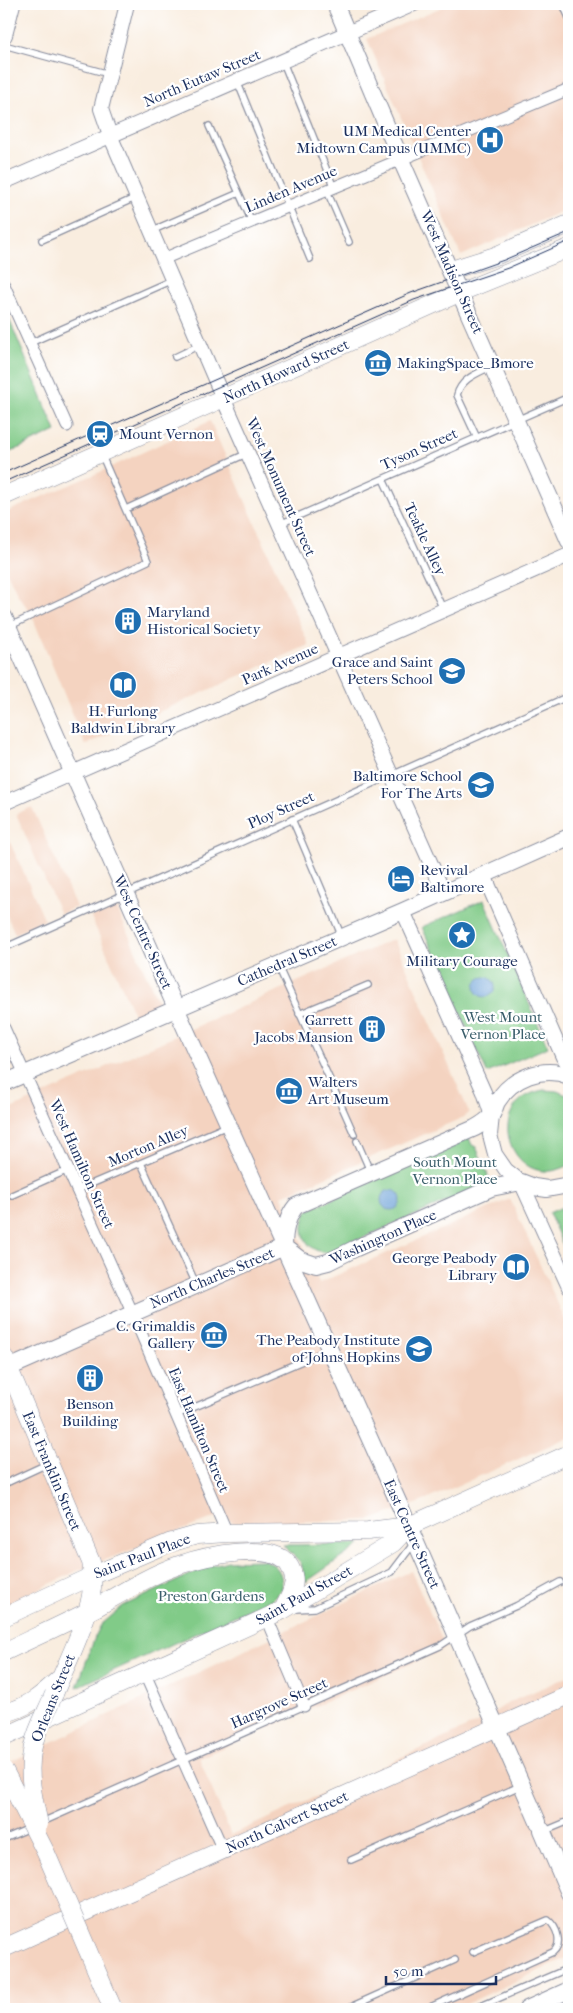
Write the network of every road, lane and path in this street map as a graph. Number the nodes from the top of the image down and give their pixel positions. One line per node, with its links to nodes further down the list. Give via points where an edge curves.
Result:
1 (12, 4): 8 (main road)
2 (127, 4): 11 (street, West Monument Street)
3 (335, 4): 7 (main road, West Madison Street)
4 (414, 4): 7 (street, North Eutaw Street)
5 (563, 4): 6 (lane)
6 (569, 18)
7 (346, 33): 10 (street, North Eutaw Street); 16 (main road, West Madison Street)
8 (4, 35)
9 (4, 45): 11 (lane)
10 (283, 61): 12 (street, North Eutaw Street); 18 (lane)
11 (109, 74): 15 (street, West Monument Street, via 101,109)
12 (236, 81): 15 (street, North Eutaw Street); 21 (lane)
13 (569, 89): 16 (street, Linden Avenue)
14 (209, 126): 19 (lane)
15 (110, 135): 17 (street, North Eutaw Street); 20 (street, West Monument Street)
16 (401, 160): 18 (street, Linden Avenue); 30 (main road, West Madison Street)
17 (4, 182)
18 (330, 189): 21 (street, Linden Avenue); 26 (lane)
19 (239, 193): 22 (lane); 24 (lane)
20 (137, 197): 24 (street, West Monument Street); 25 (lane)
21 (288, 207): 22 (street, Linden Avenue); 29 (lane)
22 (252, 222): 28 (street, Linden Avenue)
23 (569, 224): 30 (main road, via 494,256)
24 (151, 231): 28 (street, West Monument Street)
25 (42, 240)
26 (349, 242)
27 (569, 248): 33 (main road, North Howard Street)
28 (163, 259): 31 (street, West Monument Street)
29 (310, 259)
30 (451, 270): 33 (main road, West Madison Street)
31 (172, 280): 34 (lane); 35 (street, West Monument Street)
32 (4, 285): 34 (street)
33 (461, 292): 37 (main road, West Madison Street); 39 (main road, North Howard Street)
34 (30, 342): 41 (street)
35 (200, 345): 36 (lane); 39 (street, West Monument Street)
36 (175, 356)
37 (493, 366): 40 (main road, West Madison Street); 42 (lane, via 465,380 457,395)
38 (569, 397): 40 (lane, Tyson Street)
39 (223, 398): 43 (main road, North Howard Street); 44 (street, West Monument Street)
40 (517, 420): 42 (lane, Tyson Street); 49 (main road, West Madison Street)
41 (67, 426)
42 (476, 438): 45 (lane, Tyson Street)
43 (101, 453): 46 (main road, North Howard Street); 47 (lane)
44 (248, 453): 47 (lane); 48 (street, West Monument Street)
45 (383, 479): 48 (lane, Tyson Street); 51 (lane, Teakle Alley)
46 (4, 496)
47 (126, 510): 52 (lane, via 148,561)
48 (280, 524): 53 (street, West Monument Street)
49 (569, 541)
50 (569, 556): 51 (street, Park Avenue)
51 (443, 610): 53 (street, Park Avenue)
52 (6, 622): 55 (main road, West Centre Street)
53 (338, 656): 55 (street, Park Avenue); 56 (street, West Monument Street)
54 (569, 696): 56 (lane, Ploy Street)
55 (73, 772): 57 (street, Park Avenue); 61 (main road, West Centre Street)
56 (392, 775): 58 (lane, Ploy Street); 62 (street, West Monument Street)
57 (4, 803)
58 (292, 819): 61 (lane, Ploy Street); 64 (lane)
59 (569, 837): 60 (main road, Cathedral Street)
60 (484, 875): 62 (main road, Cathedral Street); 71 (street)
61 (125, 893): 65 (lane, Ploy Street); 68 (main road, West Centre Street)
62 (444, 893): 63 (main road, Cathedral Street)
63 (403, 911): 64 (main road, Cathedral Street); 77 (street)
64 (342, 937): 66 (main road, Cathedral Street)
65 (4, 948)
66 (277, 965): 68 (main road, Cathedral Street); 69 (lane)
67 (368, 984): 69 (lane)
68 (176, 1008): 72 (main road, Cathedral Street); 78 (main road, West Centre Street)
69 (299, 1014): 74 (lane)
70 (4, 1028): 72 (street, West Hamilton Street)
71 (569, 1065)
72 (25, 1074): 75 (main road, Cathedral Street); 82 (street, West Hamilton Street)
73 (569, 1076): 77 (main road, via 549,1072 520,1080 507,1089)
74 (330, 1080)
75 (4, 1083)
76 (334, 1089): 79 (lane)
77 (492, 1116): 83 (main road, via 475,1128); 84 (street, via 490,1135 496,1154 506,1170)
78 (229, 1125): 81 (lane, Morton Alley); 88 (main road, West Centre Street)
79 (354, 1134)
80 (358, 1141): 83 (lane)
81 (141, 1163): 86 (lane, Morton Alley); 89 (lane)
82 (68, 1170): 86 (street, West Hamilton Street); 87 (lane)
83 (371, 1173): 88 (main road, via 296,1206 286,1227)
84 (521, 1182): 85 (main road, Washington Place, via 547,1189); 88 (main road, Washington Place, via 491,1188 328,1262 313,1265); 90 (street)
85 (569, 1185)
86 (77, 1190): 91 (street, West Hamilton Street)
87 (12, 1195)
88 (284, 1247): 89 (main road, North Charles Street); 92 (main road, East Centre Street)
89 (196, 1284): 91 (main road, North Charles Street)
90 (569, 1287)
91 (132, 1312): 93 (main road, North Charles Street); 94 (street, East Hamilton Street)
92 (330, 1349): 94 (lane); 99 (main road, East Centre Street)
93 (5, 1365): 96 (main road, East Franklin Street)
94 (176, 1415): 98 (street, East Hamilton Street)
95 (569, 1454): 99 (main road, Saint Paul Street)
96 (49, 1464): 97 (lane); 100 (main road, East Franklin Street, via 92,1562)
97 (4, 1484)
98 (227, 1533): 99 (main road, Saint Paul Place, via 368,1531); 100 (main road, Saint Paul Place, via 197,1535 176,1541)
99 (412, 1534): 103 (main road, Saint Paul Street); 103 (lane, via 392,1572 315,1608); 105 (main road, East Centre Street)
100 (94, 1574): 102 (main road, Orleans Street); 104 (main road, Saint Paul Place)
101 (560, 1582): 105 (lane, Hargrove Street)
102 (88, 1611): 103 (main road, Saint Paul Place, via 177,1566 215,1556 261,1552 282,1558 293,1574 294,1585); 106 (main road, Saint Paul Place); 108 (main road, Orleans Street)
103 (275, 1614): 107 (main road, Saint Paul Street); 110 (street)
104 (4, 1617)
105 (456, 1636): 110 (lane, Hargrove Street); 112 (main road, East Centre Street)
106 (4, 1652)
107 (144, 1672): 113 (main road, Saint Paul Street); 114 (street)
108 (61, 1677): 111 (main road, via 42,1696); 121 (main road, Orleans Street, bridge, via 33,1744 30,1763 32,1797)
109 (569, 1695): 112 (main road, North Calvert Street)
110 (304, 1706): 114 (lane, Hargrove Street)
111 (4, 1713)
112 (497, 1727): 116 (main road, East Centre Street); 120 (main road, North Calvert Street)
113 (4, 1737)
114 (183, 1760): 119 (lane, Hargrove Street); 120 (street)
115 (4, 1770): 121 (main road, Orleans Street, bridge)
116 (522, 1785): 118 (main road, East Centre Street); 122 (lane)
117 (569, 1821): 118 (lane)
118 (541, 1828): 123 (main road, East Centre Street)
119 (4, 1839)
120 (223, 1850): 124 (main road, North Calvert Street)
121 (46, 1853): 131 (main road, Orleans Street, bridge)
122 (351, 1860)
123 (569, 1893)
124 (69, 1919): 125 (main road, North Calvert Street); 130 (street)
125 (4, 1948)
126 (473, 1952): 133 (lane, via 548,1920 559,1943 553,1952)
127 (455, 1960): 132 (lane)
128 (569, 1968): 134 (lane)
129 (569, 1990): 135 (main road)
130 (108, 2009)
131 (113, 2009)
132 (346, 2009)
133 (426, 2009)
134 (474, 2009)
135 (527, 2009)

